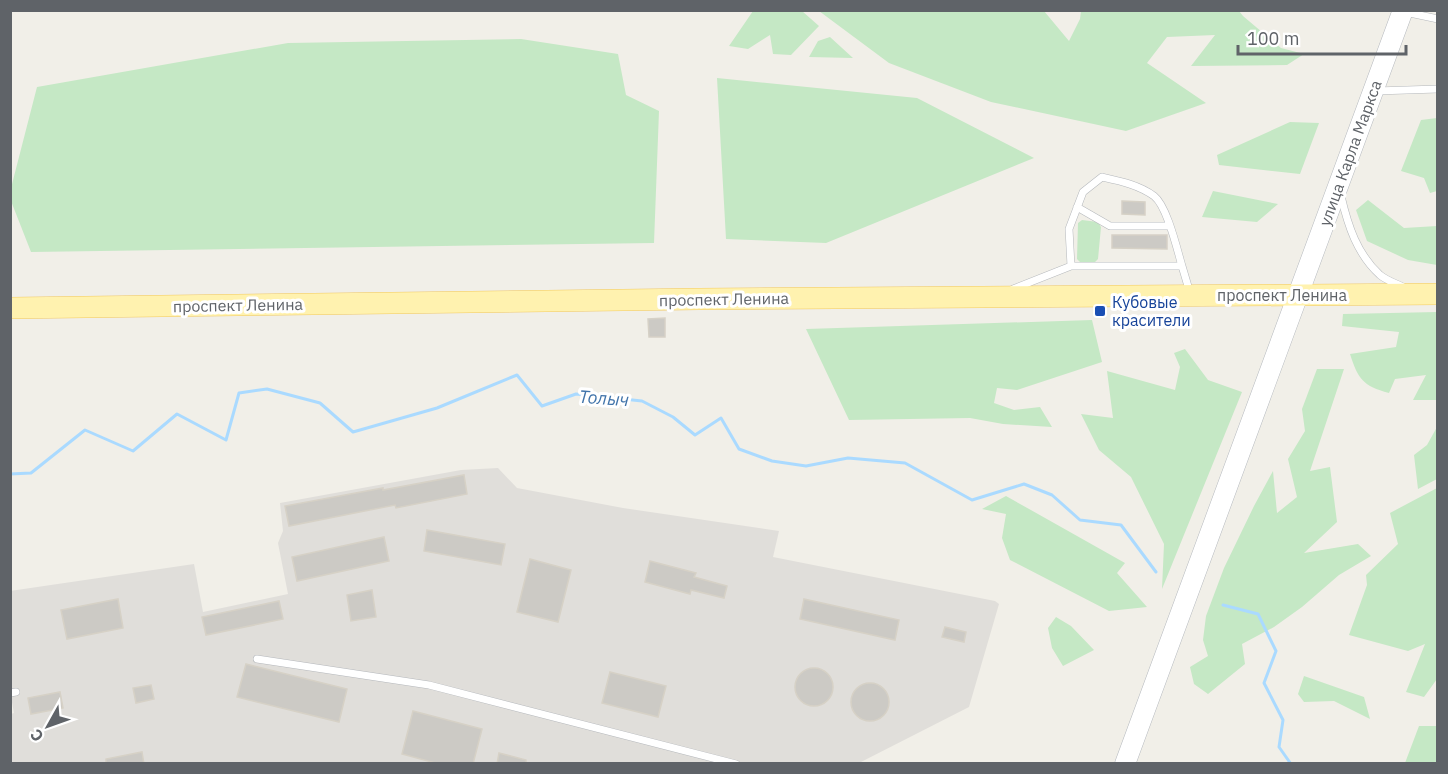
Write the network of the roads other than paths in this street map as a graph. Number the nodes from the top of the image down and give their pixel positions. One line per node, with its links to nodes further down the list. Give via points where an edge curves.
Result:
1 (1403, 11): 2 (lane); 4 (street, улица Карла Маркса)
2 (1437, 19)
3 (1437, 89): 4 (lane)
4 (1373, 91): 5 (street, улица Карла Маркса)
5 (1338, 185): 10 (lane, via 1348,225 1362,255 1382,276); 13 (street, улица Карла Маркса)
6 (1077, 207): 7 (lane, via 1110,226); 7 (lane, via 1083,192 1102,177 1126,182 1156,197); 8 (lane, via 1069,228)
7 (1170, 226): 9 (lane)
8 (1071, 266): 9 (lane); 11 (lane)
9 (1182, 266): 12 (lane)
10 (1428, 294): 13 (main road, проспект Ленина)
11 (995, 296): 12 (main road, проспект Ленина); 14 (main road, проспект Ленина)
12 (1191, 296): 13 (main road, проспект Ленина)
13 (1297, 296): 17 (street, улица Карла Маркса)
14 (10, 308)
15 (257, 659): 16 (lane, via 429,685)
16 (736, 764)
17 (1125, 764)

